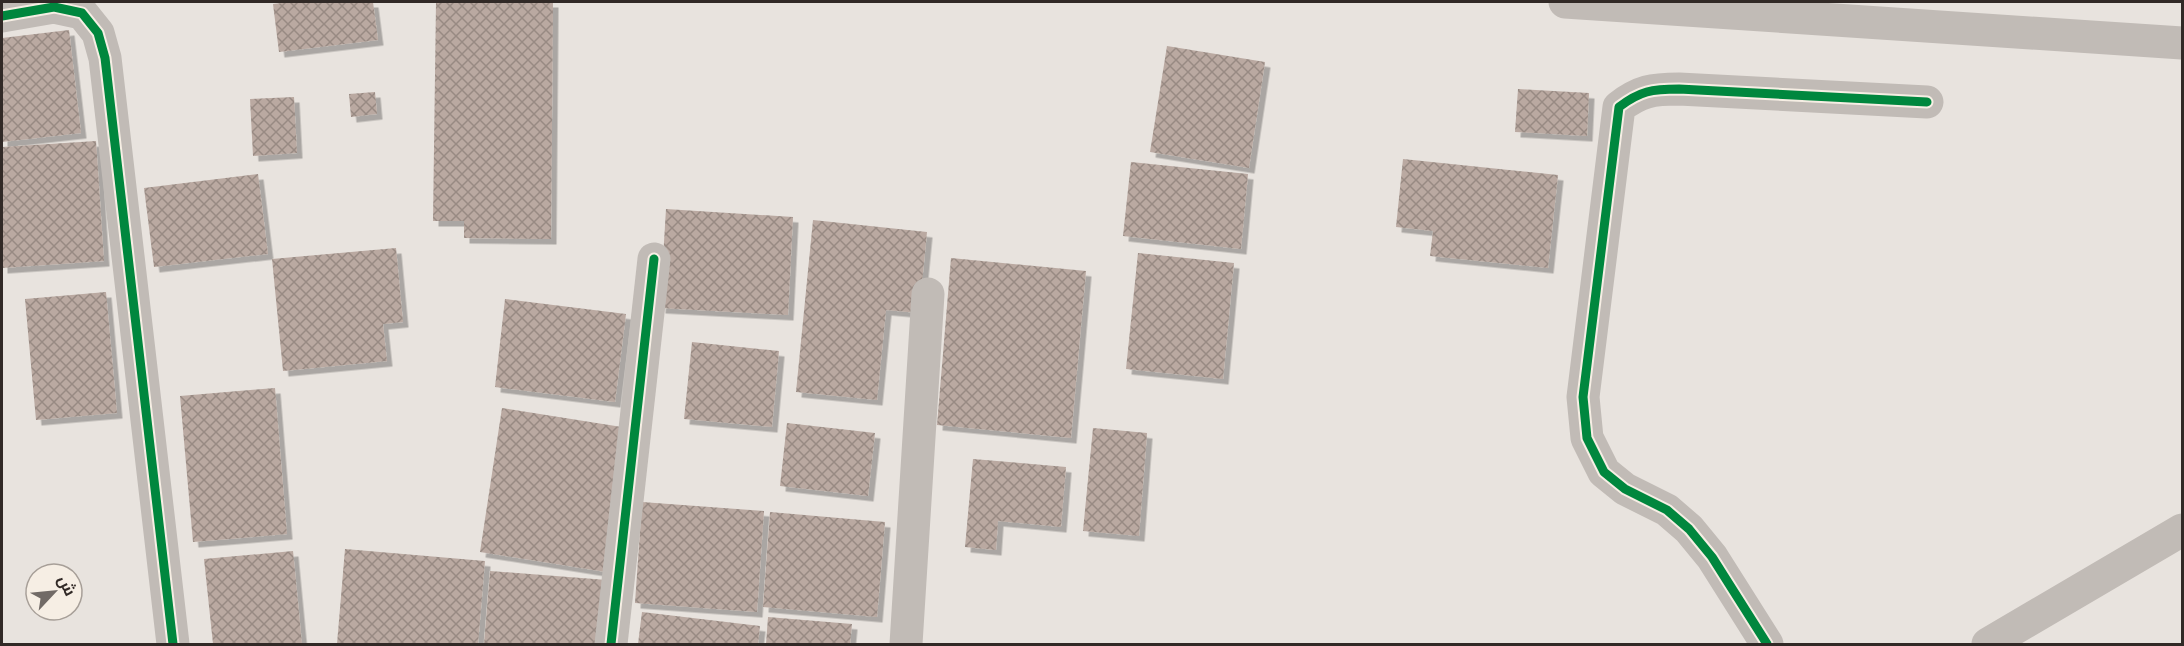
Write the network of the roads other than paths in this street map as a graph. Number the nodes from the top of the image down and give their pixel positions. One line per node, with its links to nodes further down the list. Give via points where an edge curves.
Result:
1 (1565, 2): 3 (street)
2 (2, 16): 8 (street, via 54,8 82,13 98,33 106,69)
3 (2182, 43)
4 (1927, 102): 11 (street, via 1678,88 1652,89 1619,107 1582,397 1587,438 1604,472 1625,489 1667,510 1689,529 1712,557)
5 (654, 259): 9 (street)
6 (928, 294): 10 (street)
7 (2182, 530): 12 (street)
8 (173, 645)
9 (611, 645)
10 (906, 645)
11 (1767, 645)
12 (1988, 645)

